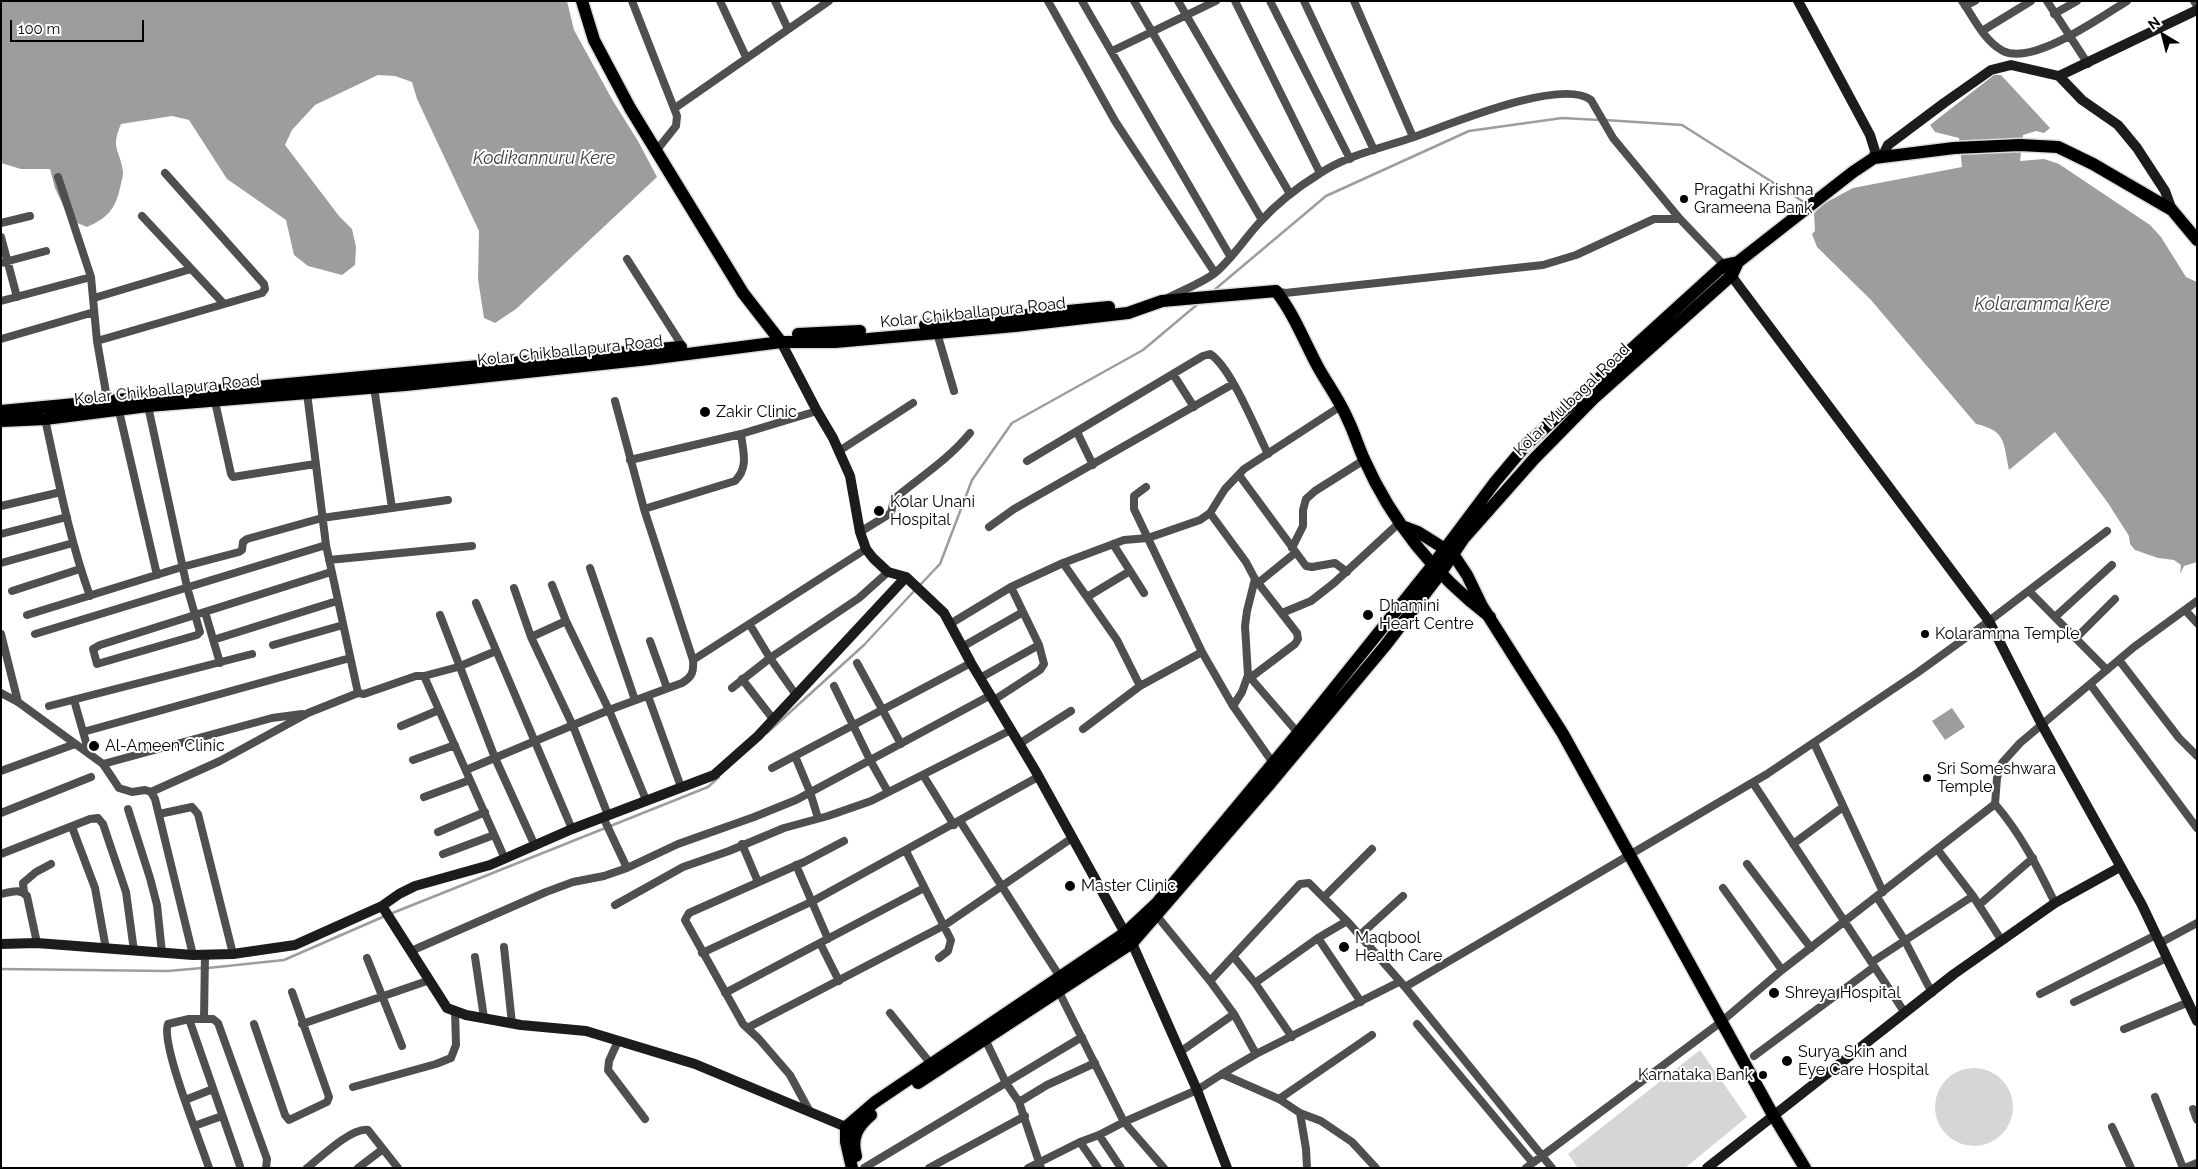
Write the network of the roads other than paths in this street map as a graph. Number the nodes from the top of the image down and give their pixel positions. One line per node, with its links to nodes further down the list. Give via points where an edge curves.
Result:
1 (582, 1): 38 (main road, via 594,40)
2 (632, 1): 35 (street)
3 (720, 1): 32 (street)
4 (775, 1): 27 (street)
5 (1048, 1): 59 (street, via 1115,121)
6 (1082, 1): 31 (street)
7 (1134, 1): 29 (street)
8 (1178, 1): 26 (street)
9 (1216, 1): 26 (street)
10 (1235, 1): 42 (street)
11 (1270, 1): 40 (street)
12 (1304, 1): 37 (street)
13 (1354, 1): 36 (street)
14 (1798, 1): 39 (street, via 1870,135)
15 (1975, 1): 22 (street)
16 (2031, 1): 28 (street)
17 (2046, 1): 25 (street)
18 (2077, 1): 25 (street)
19 (2127, 1): 30 (street)
20 (2194, 1): 23 (street)
21 (828, 2): 27 (street)
22 (1964, 4): 28 (street)
23 (2197, 6)
24 (2197, 10): 33 (street)
25 (2054, 14): 30 (street)
26 (1187, 16): 29 (street); 44 (street)
27 (788, 29): 32 (street)
28 (1982, 31): 30 (street, via 2003,51 2014,54 2028,53)
29 (1153, 33): 31 (street); 49 (street)
30 (2068, 36): 33 (street)
31 (1112, 51): 54 (street)
32 (746, 57): 35 (street)
33 (2088, 64): 34 (street)
34 (2059, 76): 39 (street, via 2011,65 1991,70 1888,144); 45 (street, via 2082,100 2118,125 2138,148 2165,191)
35 (675, 108): 38 (street, via 676,126)
36 (1413, 137): 37 (street); 48 (street, via 1507,104 1549,95 1587,97 1613,138)
37 (1374, 150): 40 (street)
38 (656, 152): 70 (main road, via 743,293)
39 (1878, 158): 45 (main road, via 1954,148 2020,144 2058,147); 58 (main road, via 1853,172)
40 (1350, 159): 42 (street)
41 (165, 173): 66 (street, via 264,284 262,293)
42 (1320, 173): 44 (street)
43 (58, 177): 60 (street)
44 (1290, 194): 49 (street)
45 (2172, 210): 52 (main road)
46 (30, 216): 50 (street)
47 (142, 216): 57 (street)
48 (1680, 218): 58 (street); 61 (street, via 1654,219 1576,256 1542,264 1284,293)
49 (1262, 220): 54 (street)
50 (1, 223)
51 (1, 237): 56 (street)
52 (2197, 240)
53 (46, 251): 56 (street)
54 (1230, 256): 59 (street)
55 (627, 260): 73 (street)
56 (4, 262): 62 (street)
57 (191, 268): 63 (street); 66 (street)
58 (1728, 270): 116 (main road, Kolar Mulbagal Road, via 1526,445); 166 (street)
59 (1215, 273): 65 (street)
60 (90, 276): 62 (street); 63 (street)
61 (1276, 291): 65 (main road, Kolar Chikballapura Road); 83 (main road)
62 (17, 297): 64 (street)
63 (94, 298): 68 (street)
64 (1, 301)
65 (1167, 301): 67 (main road, Kolar Chikballapura Road)
66 (224, 304): 72 (street)
67 (1141, 307): 69 (main road, Kolar Chikballapura Road, via 1128,313); 70 (main road, via 1062,310)
68 (94, 312): 71 (street); 72 (street)
69 (937, 333): 70 (main road, Kolar Chikballapura Road, via 835,342); 77 (street)
70 (778, 338): 73 (main road, Kolar Chikballapura Road); 76 (main road, Kolar Chikballapura Road, via 649,359); 87 (street)
71 (1, 340)
72 (97, 341): 85 (street)
73 (683, 347): 79 (main road, Kolar Chikballapura Road)
74 (1173, 374): 75 (street, via 1210,354); 84 (street); 90 (street)
75 (1233, 384): 84 (street); 94 (street)
76 (374, 387): 78 (main road, Kolar Chikballapura Road); 105 (street)
77 (954, 391)
78 (307, 393): 79 (main road, Kolar Chikballapura Road); 98 (street)
79 (214, 396): 82 (main road, Kolar Chikballapura Road); 85 (main road, Kolar Chikballapura Road); 98 (street, via 233,477)
80 (615, 401): 95 (street)
81 (913, 403): 93 (street)
82 (148, 406): 85 (main road, Kolar Chikballapura Road); 129 (street)
83 (1341, 406): 94 (street); 96 (main road)
84 (1194, 407): 99 (street)
85 (112, 408): 86 (main road, Kolar Chikballapura Road); 88 (main road, Kolar Chikballapura Road); 137 (street)
86 (1, 411)
87 (817, 411): 92 (street); 93 (street)
88 (45, 419): 89 (main road, Kolar Chikballapura Road); 102 (street)
89 (1, 421)
90 (1077, 432): 97 (street); 99 (street)
91 (970, 433): 113 (street, via 955,451 894,500 891,513)
92 (741, 434): 95 (street); 106 (street, via 745,465 735,481)
93 (839, 451): 113 (street, via 850,476)
94 (1268, 454): 100 (street)
95 (630, 460): 106 (street)
96 (1364, 460): 110 (main road); 123 (street, via 1306,499 1303,526)
97 (1027, 461)
98 (315, 464): 109 (street)
99 (1094, 465): 111 (street, via 1014,509)
100 (1239, 474): 107 (street); 123 (street)
101 (1146, 487): 117 (street, via 1134,496 1133,502)
102 (61, 492): 104 (street); 108 (street)
103 (448, 500): 105 (street)
104 (1, 506)
105 (392, 508): 109 (street)
106 (644, 509): 185 (street)
107 (1210, 513): 117 (street, via 1186,526); 140 (street)
108 (66, 517): 115 (street); 118 (street)
109 (322, 518): 120 (street); 129 (street, via 247,539 238,552)
110 (1400, 525): 114 (main road); 132 (main road); 136 (street)
111 (989, 527)
112 (2107, 531): 147 (street)
113 (860, 532): 122 (street)
114 (1418, 532): 116 (main road); 124 (main road)
115 (1, 534)
116 (1458, 537): 124 (main road, Kolar Mulbagal Road); 138 (main road)
117 (1148, 538): 119 (street); 181 (street)
118 (73, 543): 126 (street); 131 (street)
119 (1113, 544): 127 (street); 133 (street)
120 (326, 545): 125 (street); 142 (street)
121 (472, 546): 125 (street)
122 (866, 549): 135 (street); 170 (street)
123 (1294, 550): 136 (street, via 1306,566 1335,563); 140 (street)
124 (1448, 552): 132 (main road, Kolar Mulbagal Road); 138 (main road)
125 (329, 560): 134 (street)
126 (1, 562)
127 (1063, 562): 143 (street); 151 (street)
128 (2112, 566): 164 (street)
129 (182, 567): 137 (street); 142 (street)
130 (590, 568): 207 (street)
131 (80, 569): 146 (street); 150 (street)
132 (1436, 570): 145 (main road); 149 (main road); 224 (main road)
133 (1130, 571): 148 (street); 151 (street)
134 (331, 572): 153 (street); 157 (street)
135 (888, 572): 139 (street); 184 (street, via 860,598)
136 (1347, 572): 159 (street, via 1311,601)
137 (157, 575): 150 (street)
138 (1468, 575): 163 (main road)
139 (908, 579): 168 (street, via 944,613); 203 (street)
140 (1257, 581): 159 (street); 193 (street, via 1245,626)
141 (552, 585): 165 (street)
142 (187, 587): 160 (street); 172 (street)
143 (1011, 587): 158 (street); 168 (street)
144 (514, 588): 173 (street)
145 (1455, 588): 149 (main road, via 1437,585); 163 (main road)
146 (12, 591)
147 (2029, 591): 164 (street); 166 (street)
148 (1144, 593)
149 (1423, 594): 300 (main road, via 1373,660)
150 (90, 596): 161 (street)
151 (1087, 597): 198 (street, via 1117,640)
152 (2115, 599): 174 (street)
153 (337, 601): 169 (street); 175 (street)
154 (2197, 601): 156 (street)
155 (476, 603): 180 (street)
156 (2185, 610): 167 (street); 186 (street)
157 (205, 612): 160 (street); 175 (street)
158 (1023, 612): 178 (street); 179 (street)
159 (1282, 613): 193 (street, via 1298,639)
160 (197, 615): 160 (street, via 200,634 96,663 93,649 100,644)
161 (26, 616)
162 (440, 616): 190 (street)
163 (1490, 617): 277 (main road, via 1563,734)
164 (2055, 617): 174 (street)
165 (566, 621): 173 (street); 213 (street)
166 (1989, 621): 218 (street); 226 (street)
167 (2197, 623)
168 (950, 624): 179 (street)
169 (342, 625): 177 (street); 183 (street)
170 (750, 625): 184 (street); 185 (street)
171 (1, 634): 208 (street)
172 (35, 634)
173 (531, 637): 220 (street)
174 (2076, 638): 191 (street)
175 (213, 640): 187 (street)
176 (650, 641): 199 (street)
177 (273, 644)
178 (1039, 645): 194 (street); 205 (street, via 1044,660 1040,670)
179 (962, 647): 189 (street)
180 (496, 651): 190 (street); 225 (street)
181 (1202, 652): 198 (street); 210 (street)
182 (252, 654): 187 (street)
183 (350, 658): 202 (street); 223 (street)
184 (770, 658): 195 (street); 203 (street)
185 (693, 660): 199 (street, via 694,671 689,679)
186 (2119, 660): 191 (street); 233 (street, via 2179,738)
187 (220, 663): 206 (street)
188 (857, 663): 211 (street)
189 (971, 663): 194 (street); 211 (street)
190 (458, 667): 192 (street); 234 (street)
191 (2107, 670): 196 (street)
192 (424, 676): 202 (street); 212 (street)
193 (1249, 676): 210 (street); 224 (street)
194 (980, 678): 205 (street)
195 (742, 679): 200 (street); 216 (street)
196 (2090, 684): 218 (street); 263 (street)
197 (834, 686): 217 (street)
198 (1140, 686): 221 (street)
199 (667, 688): 204 (street)
200 (732, 688)
201 (1, 693): 208 (street)
202 (358, 694): 215 (street)
203 (796, 695): 216 (street)
204 (648, 696): 207 (street); 247 (street)
205 (993, 698): 222 (street); 228 (street)
206 (74, 700): 209 (street); 223 (street)
207 (635, 700): 213 (street)
208 (18, 702): 227 (street)
209 (49, 706)
210 (1233, 706): 237 (street)
211 (883, 709): 217 (street); 228 (street)
212 (440, 710): 219 (street); 230 (street)
213 (609, 710): 220 (street); 252 (street)
214 (1072, 711): 229 (street)
215 (308, 713): 238 (street, via 272,718); 248 (street, via 220,761)
216 (773, 719): 247 (street, via 714,775)
217 (853, 725): 232 (street); 236 (street)
218 (2042, 725): 253 (street, via 2002,763); 283 (street)
219 (401, 726)
220 (573, 726): 225 (street); 260 (street)
221 (1083, 729)
222 (1011, 730): 229 (street); 242 (street)
223 (82, 732): 231 (street)
224 (1298, 733): 237 (main road)
225 (534, 742): 234 (street); 264 (street)
226 (1814, 743): 246 (street); 254 (street)
227 (75, 744): 231 (street); 241 (street)
228 (901, 744): 236 (street)
229 (1019, 744): 244 (street)
230 (455, 745): 235 (street); 240 (street)
231 (89, 753): 238 (street)
232 (794, 756): 239 (street); 249 (street)
233 (2197, 756)
234 (495, 758): 240 (street); 271 (street)
235 (413, 760)
236 (870, 760): 249 (street); 250 (street)
237 (1273, 763): 307 (main road)
238 (103, 764): 248 (street, via 119,788)
239 (772, 768)
240 (466, 770): 245 (street)
241 (1, 771)
242 (923, 774): 250 (street); 261 (street)
243 (90, 777): 257 (street)
244 (1038, 777): 261 (street); 267 (street)
245 (470, 780): 251 (street); 256 (street)
246 (1753, 783): 270 (street); 277 (street)
247 (681, 787): 252 (street)
248 (151, 792): 258 (street)
249 (810, 792): 259 (street); 284 (street, via 754,817 678,844)
250 (888, 792): 259 (street, via 851,809)
251 (424, 797)
252 (646, 800): 260 (street)
253 (1994, 804): 273 (street); 278 (street, via 2012,823)
254 (1843, 806): 270 (street); 291 (street)
255 (128, 809): 320 (street, via 150,878)
256 (485, 812): 265 (street); 266 (street)
257 (1, 813)
258 (159, 814): 322 (street, via 192,807 198,814); 323 (street)
259 (818, 818): 269 (street)
260 (605, 819): 264 (street); 284 (street)
261 (957, 823): 274 (street); 286 (street)
262 (72, 827): 275 (street); 317 (street, via 94,888); 318 (street, via 98,818 103,824 126,892)
263 (2197, 828)
264 (572, 829): 271 (street)
265 (438, 832)
266 (494, 835): 276 (street); 279 (street)
267 (1072, 838): 286 (street); 307 (street)
268 (844, 841): 282 (street)
269 (742, 844): 285 (street); 298 (street, via 683,867)
270 (1793, 844): 302 (street)
271 (535, 846): 279 (street)
272 (1372, 849): 294 (street)
273 (1937, 849): 291 (street); 293 (street)
274 (906, 851): 287 (street); 295 (street)
275 (1, 854)
276 (443, 854)
277 (1629, 857): 337 (street); 355 (main road)
278 (2033, 858): 296 (street); 297 (street)
279 (505, 859): 299 (street, via 415,886 399,894)
280 (51, 864): 289 (street, via 23,883)
281 (1747, 864): 316 (street)
282 (796, 865): 285 (street); 295 (street)
283 (2120, 867): 296 (street); 309 (street)
284 (627, 868): 319 (street, via 546,892)
285 (758, 882): 321 (street, via 686,916 686,924)
286 (1003, 887): 304 (street); 332 (street)
287 (924, 888): 304 (street); 306 (street)
288 (1724, 888): 331 (street)
289 (24, 892): 290 (street); 312 (street)
290 (1, 894)
291 (1880, 894): 302 (street); 310 (street)
292 (1403, 896): 305 (street)
293 (1973, 896): 297 (street); 310 (street)
294 (1324, 897): 301 (street); 324 (street, via 1309,884 1300,884)
295 (813, 902): 306 (street); 321 (street)
296 (2055, 904): 311 (street)
297 (1979, 905): 311 (street)
298 (615, 906)
299 (383, 909): 319 (street); 322 (street, via 294,945)
300 (1157, 916): 307 (main road); 335 (street)
301 (1346, 921): 305 (street); 308 (street)
302 (1844, 923): 316 (street); 330 (street)
303 (2197, 923): 309 (street)
304 (945, 925): 328 (street, via 951,945); 334 (street)
305 (1360, 936): 337 (street)
306 (828, 938): 313 (street)
307 (1129, 938): 332 (main road); 338 (main road); 368 (street)
308 (1318, 938): 336 (street); 344 (street)
309 (2158, 939): 329 (street); 342 (street)
310 (1905, 941): 330 (street); 341 (street)
311 (2002, 941): 341 (street)
312 (37, 943): 314 (street); 317 (street)
313 (820, 943): 334 (street); 340 (street)
314 (1, 944)
315 (504, 947): 358 (street)
316 (1811, 948): 331 (street)
317 (106, 950): 318 (street)
318 (134, 951): 320 (street)
319 (412, 951): 333 (street)
320 (162, 953): 323 (street)
321 (702, 953): 340 (street)
322 (233, 954): 326 (street)
323 (192, 955): 326 (street)
324 (1233, 956): 335 (street); 336 (street)
325 (475, 957): 351 (street)
326 (205, 958): 353 (street)
327 (368, 958): 343 (street)
328 (939, 958)
329 (2167, 958): 345 (street); 346 (street)
330 (1873, 965): 349 (street); 370 (street)
331 (1782, 970): 355 (street)
332 (1060, 977): 372 (main road)
333 (430, 980): 343 (street); 347 (street, via 447,1008)
334 (839, 981): 360 (street)
335 (1210, 981): 350 (street)
336 (1254, 982): 364 (street)
337 (1402, 985): 344 (street); 397 (street)
338 (1058, 990): 363 (street); 365 (main road)
339 (292, 992): 357 (street)
340 (724, 993): 360 (street)
341 (1932, 993): 349 (street)
342 (2040, 994)
343 (383, 996): 357 (street); 367 (street)
344 (1361, 1002): 364 (street)
345 (2074, 1002)
346 (2189, 1002): 354 (street); 361 (street)
347 (455, 1011): 351 (street); 375 (street, via 456,1045 450,1058)
348 (890, 1013): 372 (street)
349 (1904, 1013): 385 (street)
350 (1234, 1014): 368 (street); 369 (street)
351 (484, 1018): 358 (street)
352 (188, 1019): 353 (street); 376 (street); 380 (street, via 168,1024 166,1030)
353 (204, 1019): 404 (street, via 218,1023 267,1159)
354 (2197, 1021)
355 (1721, 1022): 385 (main road); 397 (street)
356 (254, 1024): 357 (street, via 289,1120 327,1102 329,1097)
357 (302, 1024)
358 (512, 1024): 366 (street, via 586,1031)
359 (1417, 1024): 400 (street)
360 (747, 1028): 383 (street, via 790,1075)
361 (2124, 1030)
362 (1372, 1035): 379 (street)
363 (1082, 1036): 371 (street); 374 (street)
364 (1292, 1037): 369 (street)
365 (985, 1039): 374 (street); 402 (main road, via 874,1112 860,1126 853,1146)
366 (618, 1041): 383 (street, via 695,1064); 388 (street, via 608,1070)
367 (402, 1046)
368 (1180, 1052): 377 (street)
369 (1256, 1054): 373 (street)
370 (1754, 1056)
371 (1095, 1063): 381 (street); 390 (street)
372 (930, 1064): 392 (main road, via 875,1102)
373 (1222, 1074): 377 (street); 379 (street)
374 (1006, 1083): 381 (street); 402 (street)
375 (353, 1087)
376 (213, 1089): 380 (street); 386 (street)
377 (1197, 1090): 390 (street); 413 (street)
378 (2156, 1097): 420 (street)
379 (1279, 1099): 384 (street)
380 (185, 1100): 391 (street)
381 (1019, 1102): 387 (street)
382 (2193, 1109): 389 (street)
383 (810, 1112): 392 (street)
384 (1300, 1113): 414 (street); 415 (street, via 1321,1121 1352,1142)
385 (1773, 1115): 417 (street); 418 (main road)
386 (222, 1116): 391 (street); 401 (street)
387 (1024, 1116): 399 (street); 408 (street)
388 (645, 1119)
389 (2197, 1120)
390 (1124, 1122): 394 (street); 412 (street)
391 (194, 1126): 403 (street)
392 (846, 1127): 402 (main road, via 846,1142)
393 (2112, 1127): 419 (street)
394 (1099, 1135): 395 (street); 411 (street)
395 (1080, 1142): 399 (street); 410 (street)
396 (383, 1149): 405 (street, via 368,1130 362,1129); 406 (street); 407 (street)
397 (1542, 1155): 400 (street); 416 (street)
398 (2197, 1163): 420 (street)
399 (1040, 1165): 409 (street)
400 (1529, 1165)
401 (240, 1166)
402 (855, 1167)
403 (209, 1168)
404 (266, 1168)
405 (307, 1168)
406 (358, 1168)
407 (398, 1168)
408 (929, 1168)
409 (1028, 1168)
410 (1098, 1168)
411 (1121, 1168)
412 (1164, 1168)
413 (1228, 1168)
414 (1307, 1168)
415 (1376, 1168)
416 (1552, 1168)
417 (1706, 1168)
418 (1805, 1168)
419 (2131, 1168)
420 (2184, 1168)

